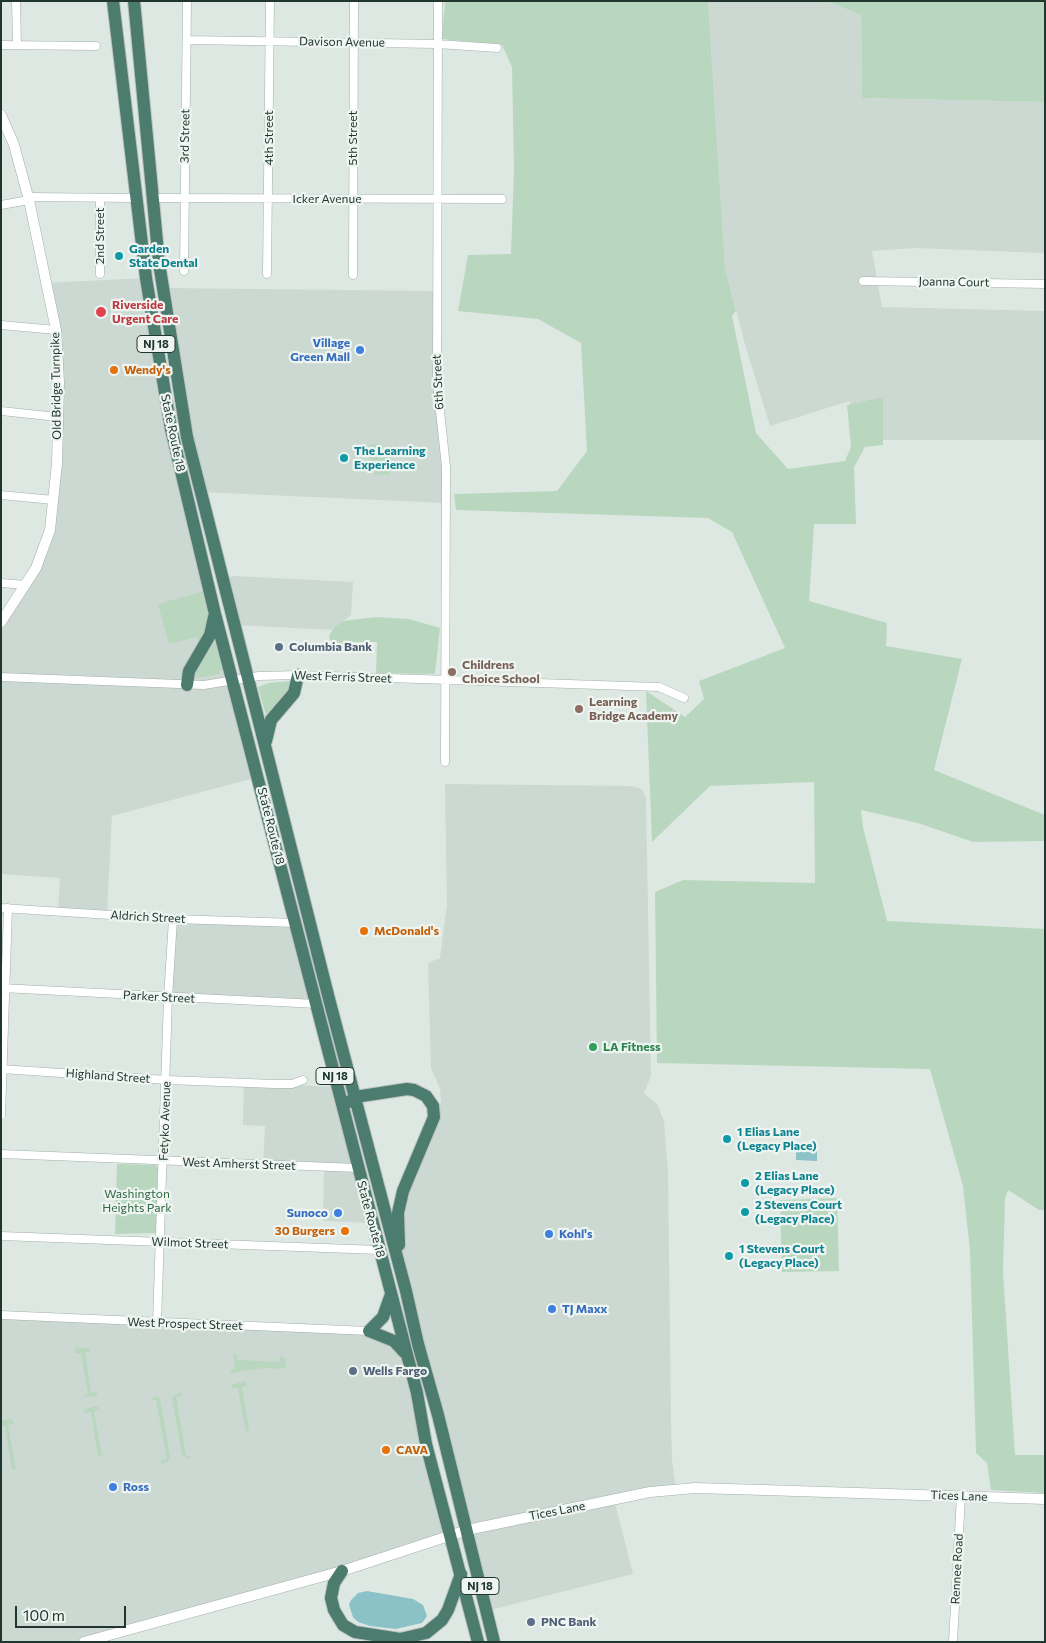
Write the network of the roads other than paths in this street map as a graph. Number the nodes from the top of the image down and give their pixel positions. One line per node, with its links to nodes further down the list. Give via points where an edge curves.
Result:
1 (16, 1): 13 (street)
2 (113, 1): 19 (highway, State Route 18 / NJ 18)
3 (134, 1): 20 (highway, State Route 18 / NJ 18)
4 (187, 1): 8 (street, 3rd Street)
5 (270, 1): 9 (street, 4th Street)
6 (354, 1): 10 (street, 5th Street)
7 (438, 1): 11 (street, 6th Street)
8 (187, 40): 9 (street, Davison Avenue); 21 (street, 3rd Street)
9 (269, 41): 10 (street, Davison Avenue); 22 (street, 4th Street)
10 (353, 43): 11 (street, Davison Avenue); 23 (street, 5th Street)
11 (437, 44): 15 (street, Davison Avenue); 24 (street, 6th Street)
12 (1, 45): 13 (street)
13 (17, 45): 14 (street)
14 (96, 46)
15 (497, 48)
16 (1, 115): 17 (street, Old Bridge Turnpike, via 14,145)
17 (28, 198): 18 (street); 26 (street); 34 (street, Old Bridge Turnpike)
18 (100, 198): 19 (street); 28 (street, 2nd Street)
19 (136, 198): 41 (highway, State Route 18 / NJ 18, via 154,334 171,429)
20 (152, 198): 21 (street, Icker Avenue); 45 (highway, State Route 18 / NJ 18, via 187,437)
21 (184, 198): 22 (street, Icker Avenue); 27 (street, 3rd Street)
22 (268, 198): 23 (street, Icker Avenue); 29 (street, 4th Street)
23 (353, 199): 24 (street, Icker Avenue); 30 (street, 5th Street)
24 (437, 199): 25 (street, Icker Avenue); 47 (street, 6th Street, via 437,383 446,467)
25 (502, 199)
26 (1, 205)
27 (184, 271)
28 (100, 274)
29 (267, 274)
30 (353, 275)
31 (863, 281): 32 (street, Joanna Court)
32 (1045, 284)
33 (1, 325): 34 (street)
34 (56, 330): 36 (street, Old Bridge Turnpike)
35 (1, 411): 36 (street)
36 (58, 417): 38 (street, Old Bridge Turnpike)
37 (1, 495): 38 (street)
38 (54, 500): 40 (street, Old Bridge Turnpike, via 42,555)
39 (1, 582): 40 (street)
40 (26, 586): 42 (street, Old Bridge Turnpike)
41 (215, 614): 46 (highway, State Route 18 / NJ 18); 48 (highway, via 210,635 189,671)
42 (1, 622)
43 (298, 675): 45 (street, West Ferris Street); 47 (street, West Ferris Street); 50 (highway, via 294,693 271,720)
44 (1, 677): 48 (street, West Ferris Street)
45 (247, 678): 46 (street, West Ferris Street); 50 (highway, State Route 18 / NJ 18)
46 (234, 681): 48 (street, West Ferris Street); 54 (highway, State Route 18 / NJ 18)
47 (446, 681): 49 (street, West Ferris Street, via 659,687); 51 (street, 6th Street)
48 (187, 685)
49 (684, 698)
50 (266, 746): 61 (highway, State Route 18 / NJ 18)
51 (445, 762)
52 (4, 908): 53 (street, Aldrich Street); 55 (street)
53 (173, 919): 54 (street, Aldrich Street); 56 (street, Fetyko Avenue)
54 (296, 923): 57 (highway, State Route 18 / NJ 18)
55 (3, 988): 56 (street, Parker Street); 58 (street)
56 (168, 998): 57 (street, Parker Street); 59 (street, Fetyko Avenue)
57 (317, 1004): 62 (highway, State Route 18 / NJ 18)
58 (2, 1069): 59 (street, Highland Street); 63 (street)
59 (167, 1080): 60 (street, Highland Street, via 292,1084); 65 (street, Fetyko Avenue)
60 (303, 1080)
61 (355, 1097): 62 (highway); 70 (highway, State Route 18 / NJ 18); 70 (highway, via 414,1090 426,1096 433,1106 434,1117 403,1190)
62 (342, 1108): 66 (highway, State Route 18 / NJ 18)
63 (1, 1115)
64 (1, 1154): 65 (street, West Amherst Street)
65 (164, 1162): 66 (street, West Amherst Street); 68 (street, Fetyko Avenue)
66 (358, 1168): 69 (highway, State Route 18 / NJ 18)
67 (1, 1236): 68 (street, Wilmot Street)
68 (159, 1242): 69 (street, Wilmot Street); 73 (street, Fetyko Avenue)
69 (379, 1250): 71 (highway, State Route 18 / NJ 18)
70 (400, 1268): 78 (highway, State Route 18 / NJ 18)
71 (390, 1295): 74 (highway, via 384,1317); 75 (highway, State Route 18 / NJ 18)
72 (1, 1315): 73 (street, West Prospect Street)
73 (157, 1323): 74 (street, West Prospect Street)
74 (369, 1331): 75 (highway, via 394,1342)
75 (406, 1355): 79 (highway, State Route 18 / NJ 18)
76 (961, 1496): 77 (street, Tices Lane); 78 (street, Tices Lane, via 676,1489); 85 (street, Rennee Road)
77 (1045, 1499)
78 (467, 1530): 79 (street, Tices Lane); 84 (highway, State Route 18 / NJ 18)
79 (451, 1535): 80 (street, Tices Lane); 81 (highway, State Route 18 / NJ 18)
80 (342, 1571): 81 (highway, via 334,1583 331,1598 343,1625 355,1632 400,1639 426,1633 442,1620); 82 (street, Tices Lane)
81 (461, 1574): 83 (highway, State Route 18 / NJ 18)
82 (84, 1642)
83 (478, 1642)
84 (494, 1642)
85 (953, 1642)

